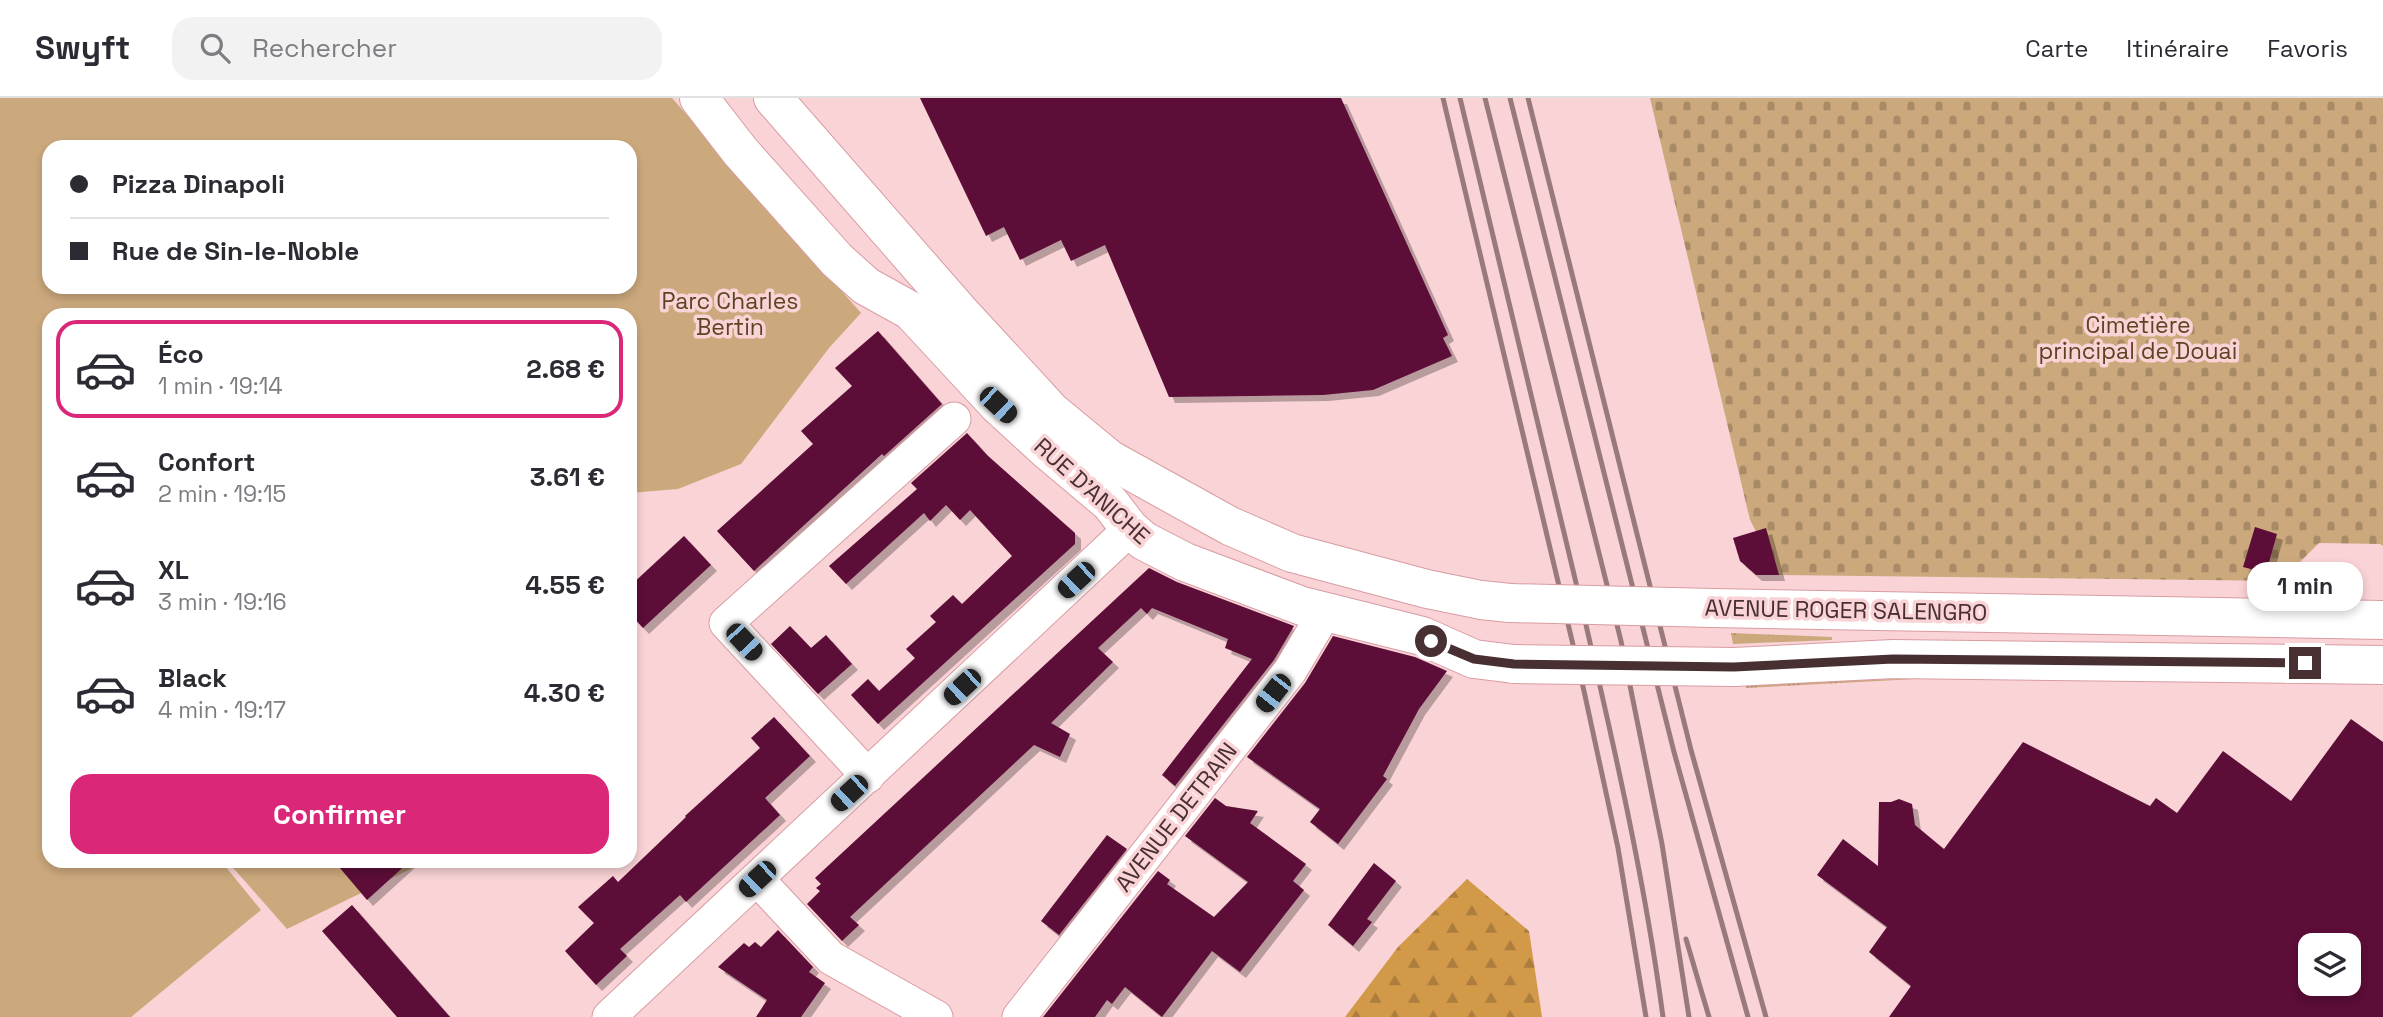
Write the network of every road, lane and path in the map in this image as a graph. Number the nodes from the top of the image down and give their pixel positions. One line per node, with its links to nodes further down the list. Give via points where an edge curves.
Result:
1 (699, 98): 4 (main road, RUE D'ANICHE, via 837,260 866,286 911,311 998,405 1110,503)
2 (773, 98): 5 (main road, RUE D'ANICHE, via 959,311 1071,429 1135,475 1255,538)
3 (954, 419): 9 (street, via 726,623)
4 (1130, 529): 6 (main road, RUE D'ANICHE, via 1185,562); 9 (street)
5 (1314, 560): 7 (main road, AVENUE ROGER SALENGRO, bridge, via 1427,589 1510,603)
6 (1325, 612): 8 (main road, RUE D'ANICHE, bridge, via 1422,636 1474,659 1514,664 1734,667 1893,659); 13 (street, AVENUE DETRAIN, via 1290,671)
7 (2383, 620)
8 (2383, 664)
9 (868, 776): 10 (street)
10 (757, 879): 11 (street); 12 (street, via 831,958)
11 (609, 1017)
12 (936, 1017)
13 (1020, 1017)

